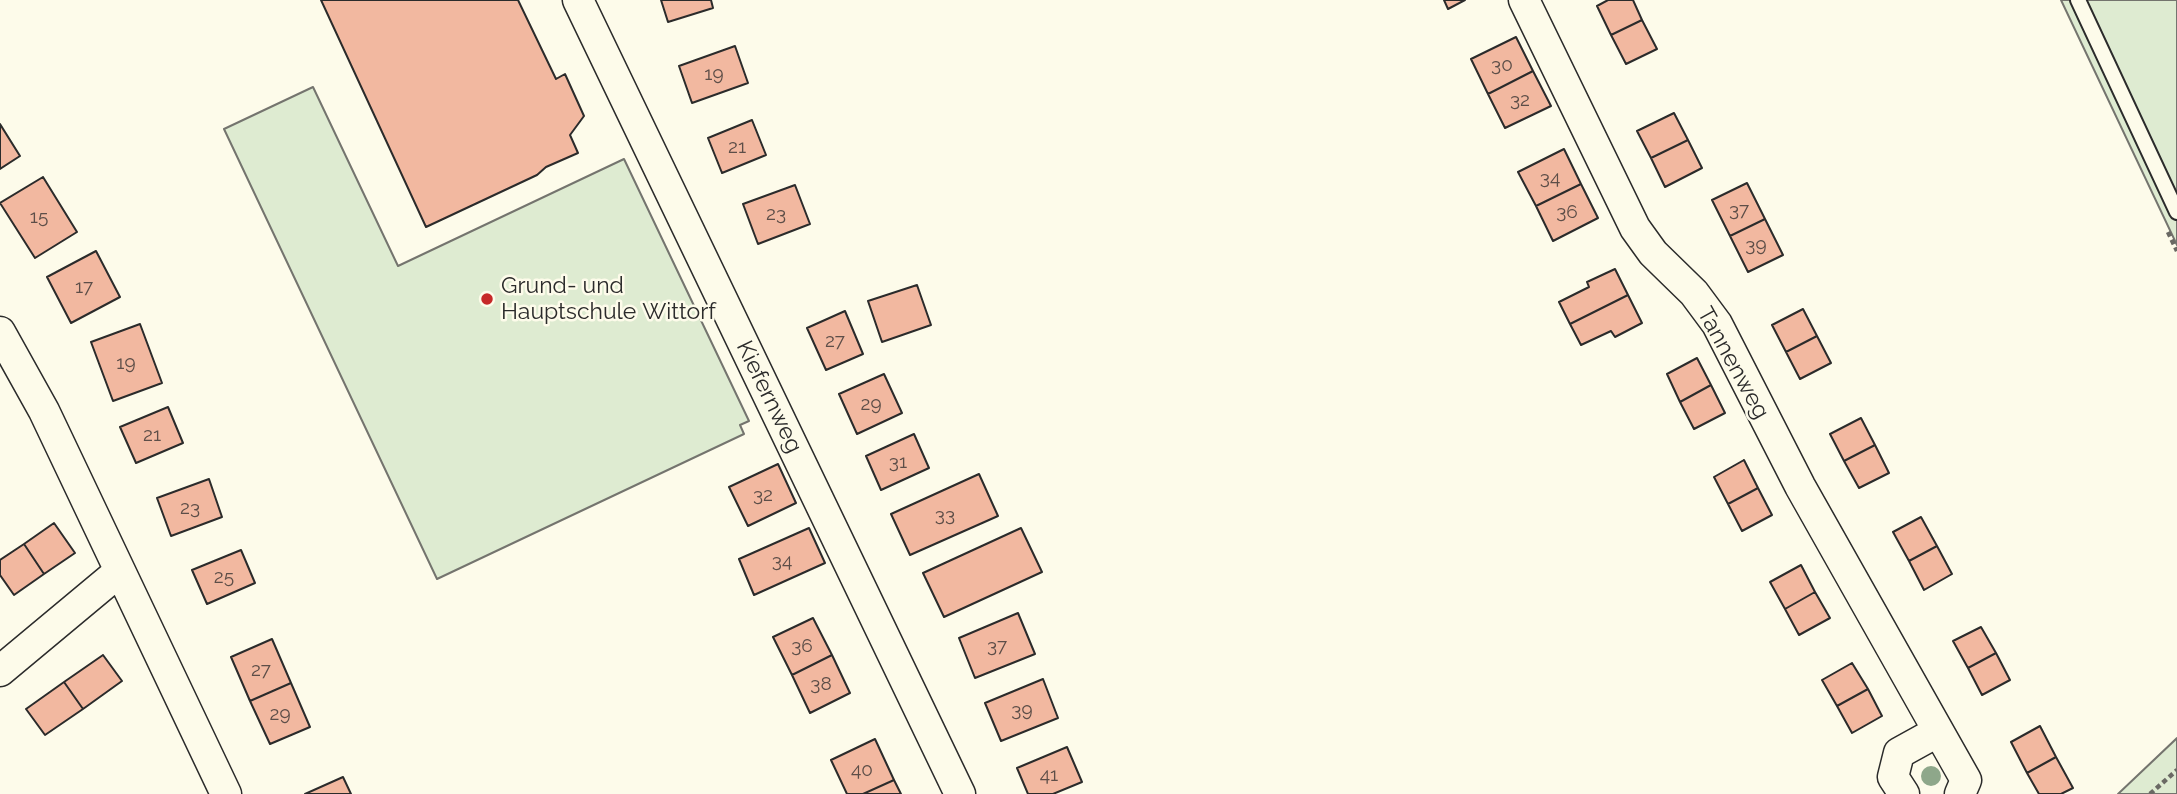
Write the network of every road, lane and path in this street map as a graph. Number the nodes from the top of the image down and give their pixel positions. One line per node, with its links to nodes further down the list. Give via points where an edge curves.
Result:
1 (578, 0): 11 (street, Kiefernweg)
2 (1524, 0): 8 (street, Tannenweg, via 1634,228 1717,324 1800,486)
3 (2077, 0): 4 (lane)
4 (2177, 212)
5 (0, 332): 6 (street, via 44,411)
6 (120, 571): 7 (street); 10 (street)
7 (0, 671)
8 (1937, 732): 12 (street, via 1899,753 1893,777); 13 (street, Tannenweg, via 1966,780)
9 (2177, 770): 14 (path)
10 (226, 794)
11 (960, 794)
12 (1904, 794)
13 (1960, 794)
14 (2150, 794)

